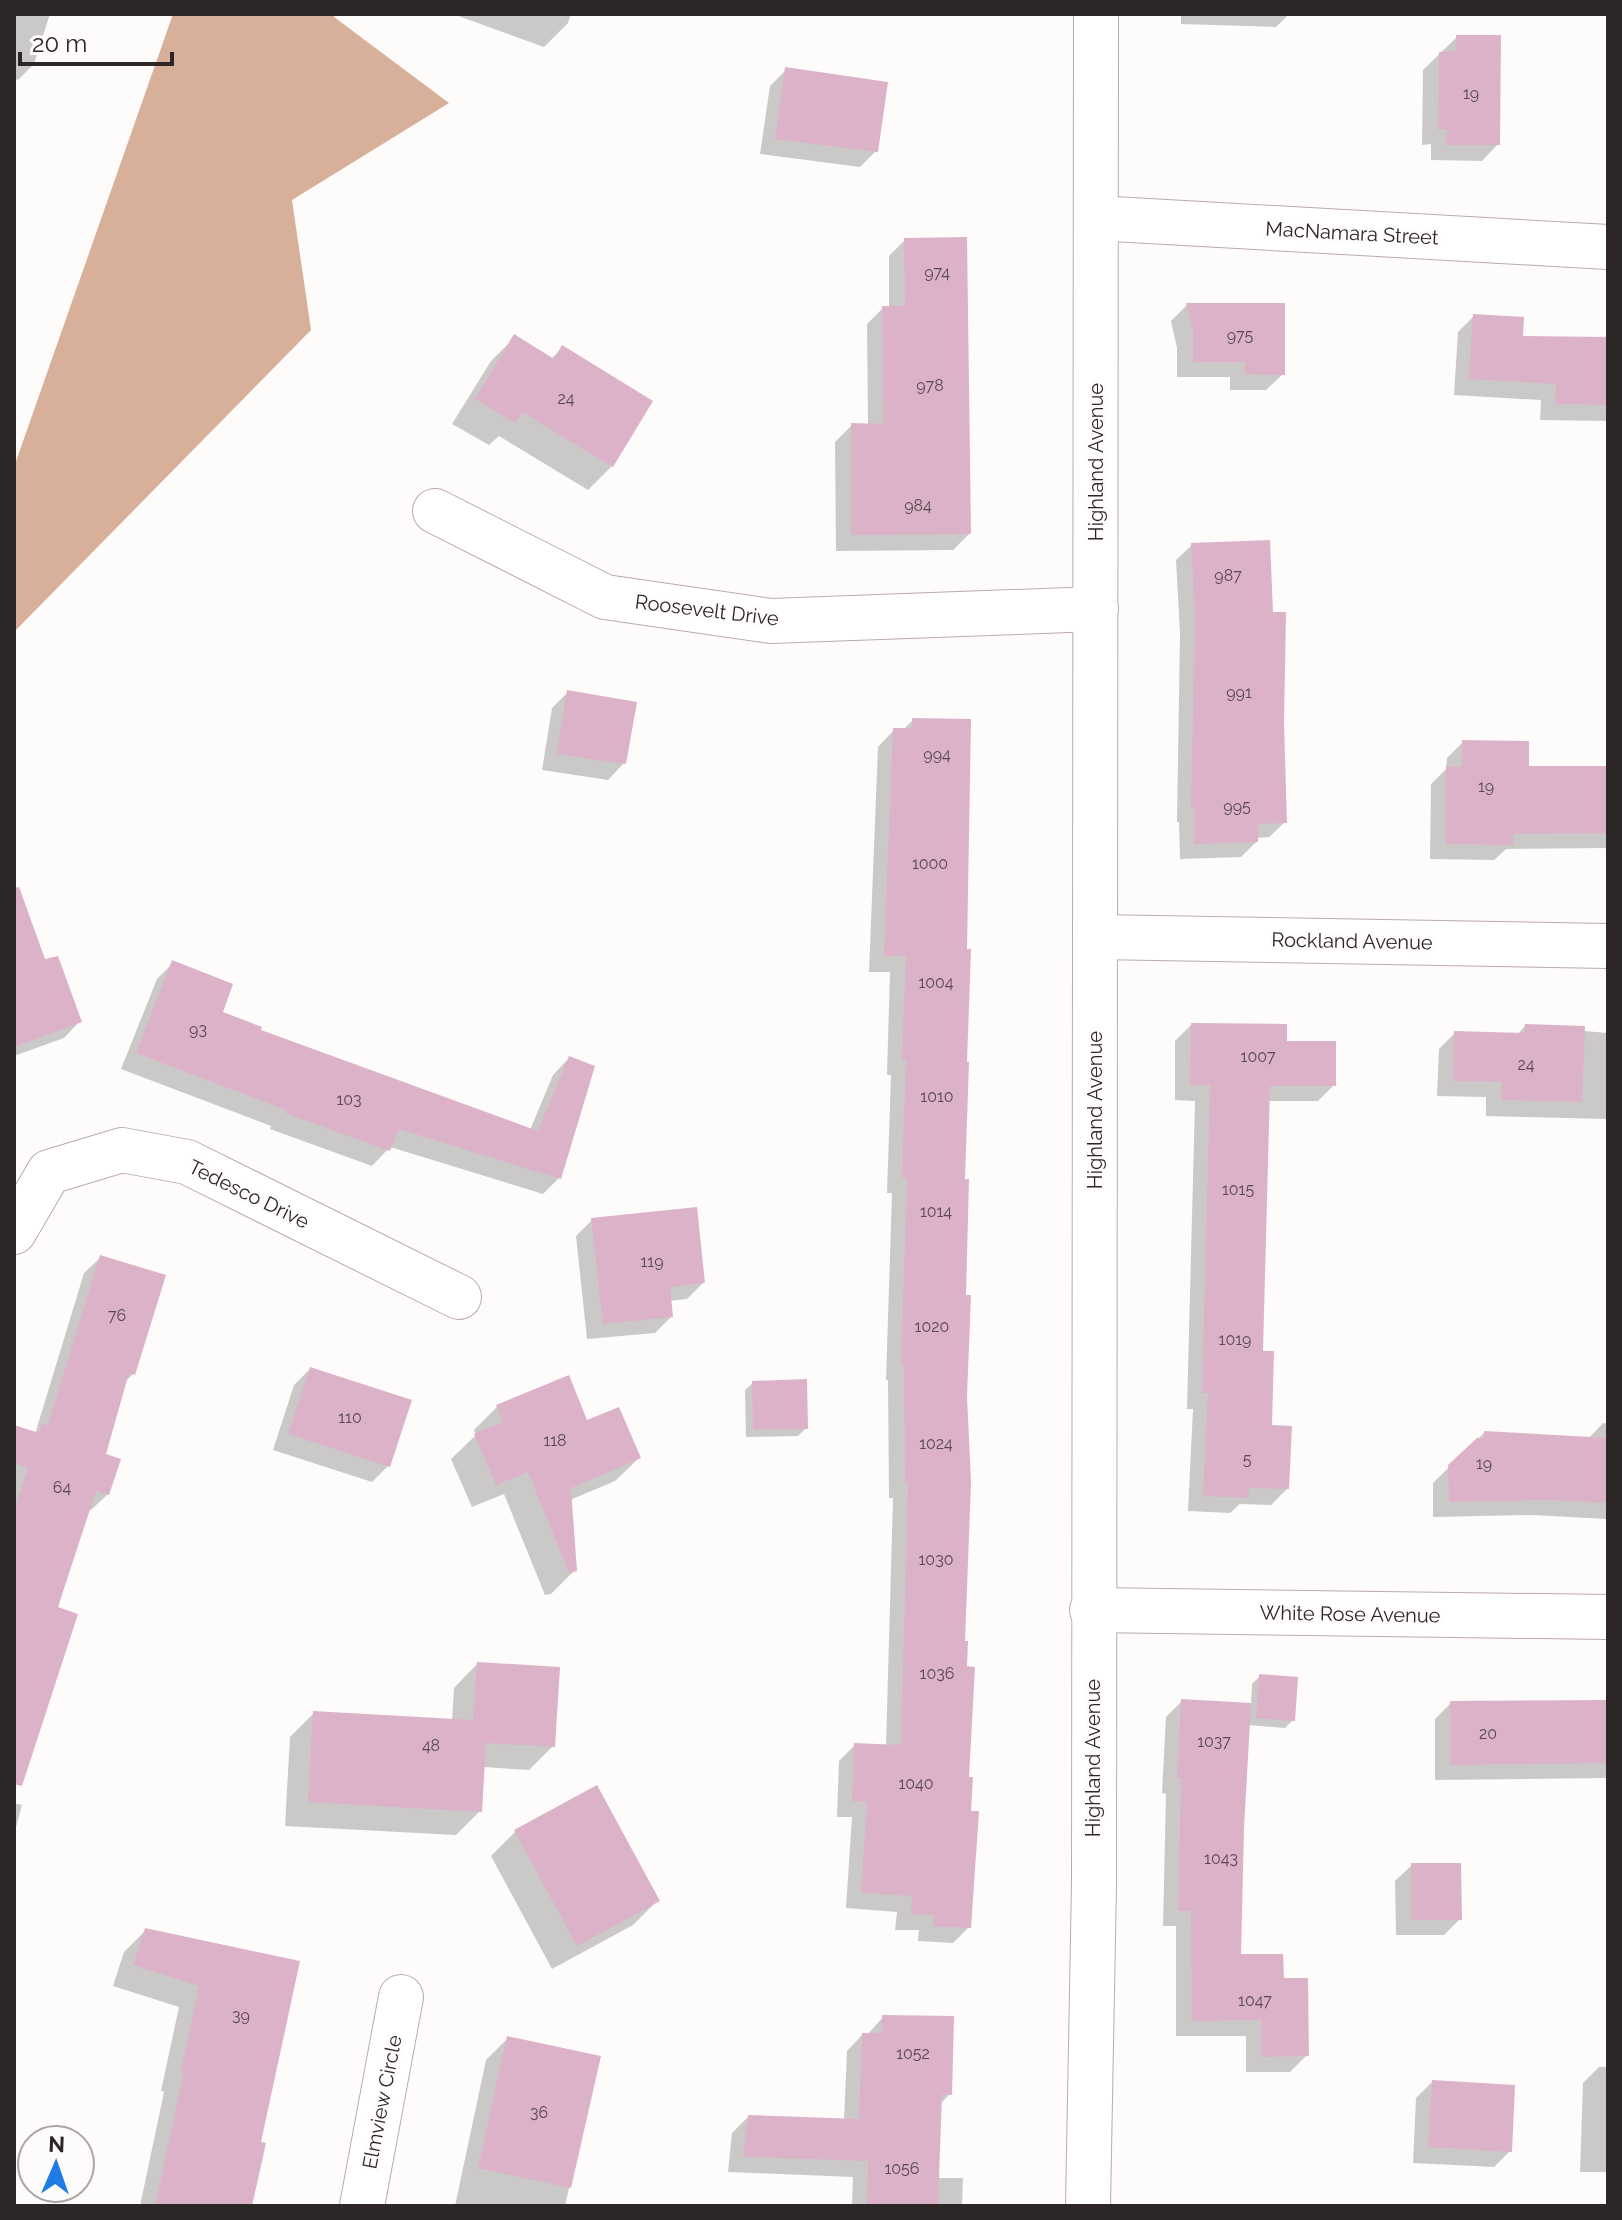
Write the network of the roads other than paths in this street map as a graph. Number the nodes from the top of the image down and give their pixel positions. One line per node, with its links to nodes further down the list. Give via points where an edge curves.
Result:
1 (1096, 14): 2 (street, Highland Avenue)
2 (1096, 218): 3 (street, MacNamara Street); 5 (street, Highland Avenue)
3 (1608, 247)
4 (435, 511): 5 (street, Roosevelt Drive, via 605,597 771,621)
5 (1096, 609): 6 (street, Highland Avenue)
6 (1096, 937): 7 (street, Rockland Avenue); 10 (street, Highland Avenue)
7 (1608, 946)
8 (14, 1232): 9 (street, Tedesco Drive, via 49,1172 122,1150 187,1162)
9 (459, 1297)
10 (1092, 1610): 11 (street, White Rose Avenue); 14 (street, Highland Avenue)
11 (1608, 1617)
12 (401, 1997): 13 (street, Elmview Circle)
13 (362, 2206)
14 (1088, 2206)

